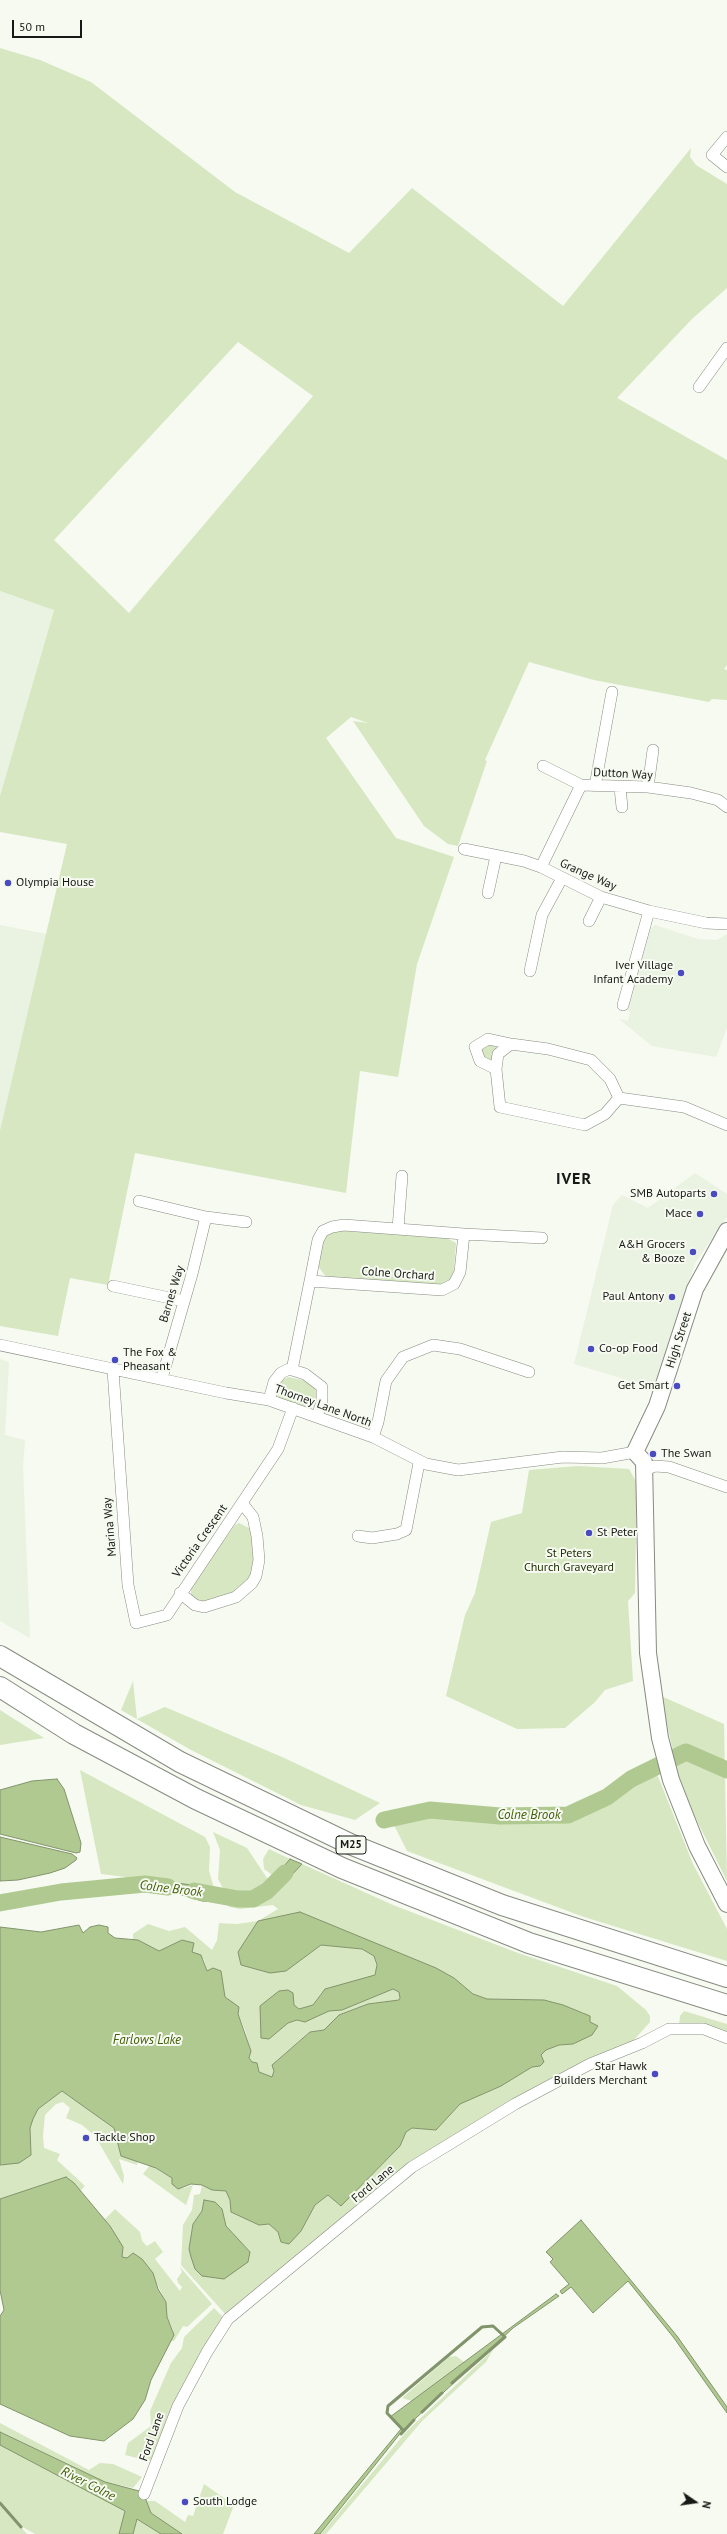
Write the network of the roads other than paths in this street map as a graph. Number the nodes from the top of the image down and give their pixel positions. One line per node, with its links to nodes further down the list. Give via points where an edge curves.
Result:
1 (727, 137): 2 (street, via 712,155)
2 (727, 167)
3 (727, 348): 4 (street)
4 (699, 387)
5 (612, 692): 9 (street)
6 (653, 750): 10 (street)
7 (543, 766): 8 (street)
8 (581, 785): 9 (street, Dutton Way); 16 (street, Dutton Way)
9 (595, 786): 11 (street, Dutton Way)
10 (648, 787): 11 (street, Dutton Way); 13 (street, Dutton Way, via 718,800)
11 (620, 788): 12 (street)
12 (622, 807)
13 (727, 807)
14 (464, 848): 15 (street, Grange Way)
15 (496, 856): 16 (street, Grange Way); 18 (street)
16 (541, 867): 17 (street, Grange Way)
17 (562, 878): 19 (street, Grange Way); 23 (street, via 542,915)
18 (488, 893)
19 (601, 897): 20 (street, Grange Way); 21 (street)
20 (649, 911): 22 (street, Grange Way); 24 (street)
21 (590, 921)
22 (727, 924)
23 (530, 971)
24 (624, 1005)
25 (511, 1044): 26 (street, via 498,1054); 26 (street, via 488,1039 475,1047 480,1061); 27 (street, via 548,1049 591,1060 610,1079)
26 (496, 1069): 27 (street, via 500,1107 585,1126 605,1114)
27 (619, 1098): 28 (street, via 684,1107)
28 (727, 1125)
29 (402, 1176): 33 (street)
30 (139, 1201): 31 (street)
31 (206, 1217): 32 (street); 39 (street, Barnes Way)
32 (246, 1222)
33 (398, 1229): 35 (street); 37 (street, via 344,1225 323,1231 318,1240)
34 (727, 1230): 49 (main road, High Street, via 696,1289 657,1406)
35 (464, 1234): 36 (street); 37 (street, Colne Orchard, via 460,1272 454,1284 442,1290)
36 (542, 1238)
37 (310, 1281): 42 (street)
38 (112, 1286): 39 (street)
39 (184, 1301): 44 (street, Barnes Way)
40 (0, 1345): 41 (street, Thorney Lane North)
41 (113, 1370): 44 (street, Thorney Lane North); 55 (street, Marina Way, via 127,1577 130,1606 136,1623 167,1615)
42 (292, 1370): 45 (street, via 281,1373 274,1382); 47 (street, via 305,1374 322,1387 322,1402)
43 (529, 1372): 48 (street, via 460,1350 433,1345 403,1357 386,1381)
44 (162, 1378): 45 (street, Thorney Lane North)
45 (269, 1400): 46 (street, Thorney Lane North)
46 (293, 1408): 47 (street, Thorney Lane North); 53 (street, Victoria Crescent, via 278,1449)
47 (316, 1416): 48 (street, Thorney Lane North)
48 (373, 1437): 50 (street, Thorney Lane North)
49 (635, 1452): 50 (street, Thorney Lane North, via 602,1458 564,1457 458,1470); 51 (main road, via 644,1462)
50 (419, 1462): 54 (street, via 406,1530 391,1535)
51 (644, 1470): 52 (street, via 655,1466 670,1467); 58 (main road, via 648,1653 660,1738 671,1780 697,1846)
52 (727, 1487)
53 (242, 1503): 55 (street, Victoria Crescent); 55 (street, Victoria Crescent, via 253,1517 257,1536 259,1564 252,1583 236,1597 204,1606 195,1605)
54 (358, 1536)
55 (180, 1593)
56 (0, 1656): 59 (highway, M25, via 180,1762 350,1844 502,1905)
57 (0, 1688): 60 (highway, M25, via 74,1734 196,1799 342,1868 530,1943)
58 (727, 1904)
59 (727, 1978)
60 (727, 2005)
61 (727, 2038): 62 (street, Ford Lane, via 704,2030 669,2029 590,2064 515,2104 412,2167 228,2319 178,2406)
62 (144, 2494)

